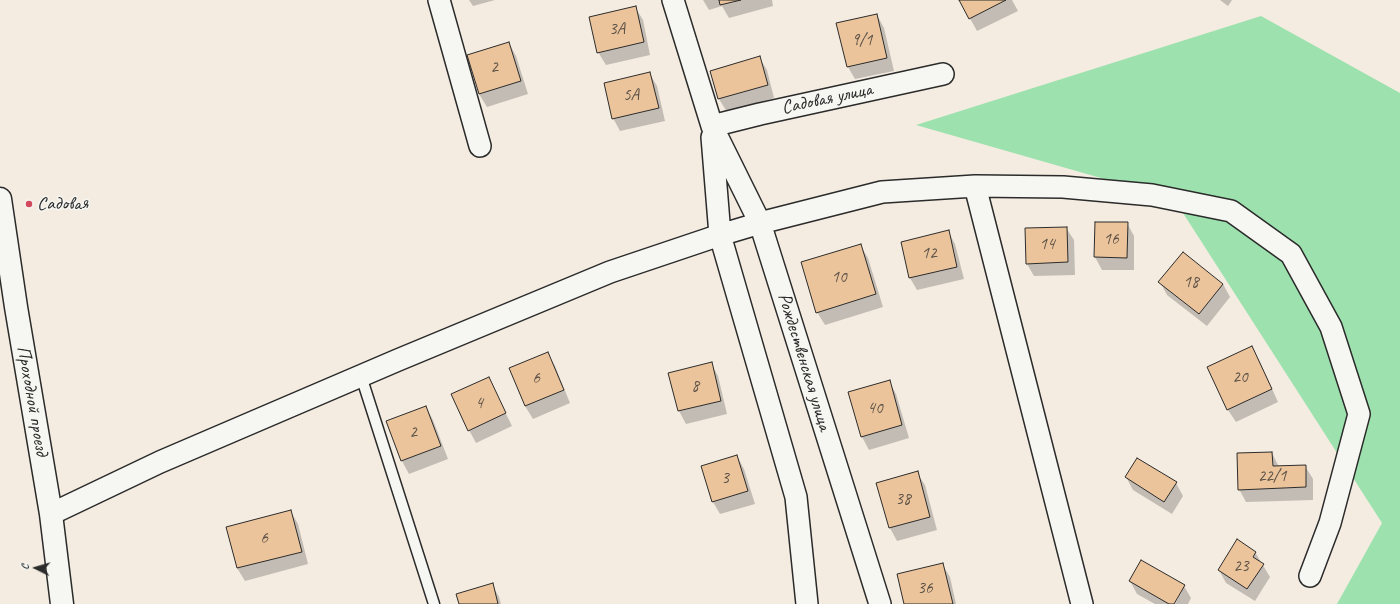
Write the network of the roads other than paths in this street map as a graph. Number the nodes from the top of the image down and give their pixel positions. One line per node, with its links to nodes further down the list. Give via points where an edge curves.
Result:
1 (439, 0): 5 (street)
2 (673, 0): 4 (street, Рождественская улица)
3 (943, 74): 4 (street, Садовая улица)
4 (712, 126): 8 (street, Рождественская улица); 9 (street, Рождественская улица)
5 (480, 146)
6 (975, 186): 8 (street, via 882,192); 12 (street, via 1063,187 1152,195 1231,211 1291,254 1331,327 1360,414 1330,523); 17 (street)
7 (0, 199): 11 (street, Проходной проезд)
8 (760, 223): 9 (street); 16 (street, Рождественская улица)
9 (720, 236): 10 (street, via 610,272); 15 (street, Рождественская улица, via 796,497)
10 (361, 376): 11 (street, via 160,462); 14 (lane)
11 (51, 514): 13 (street, Проходной проезд)
12 (1310, 576)
13 (62, 604)
14 (434, 604)
15 (807, 604)
16 (880, 604)
17 (1082, 604)

